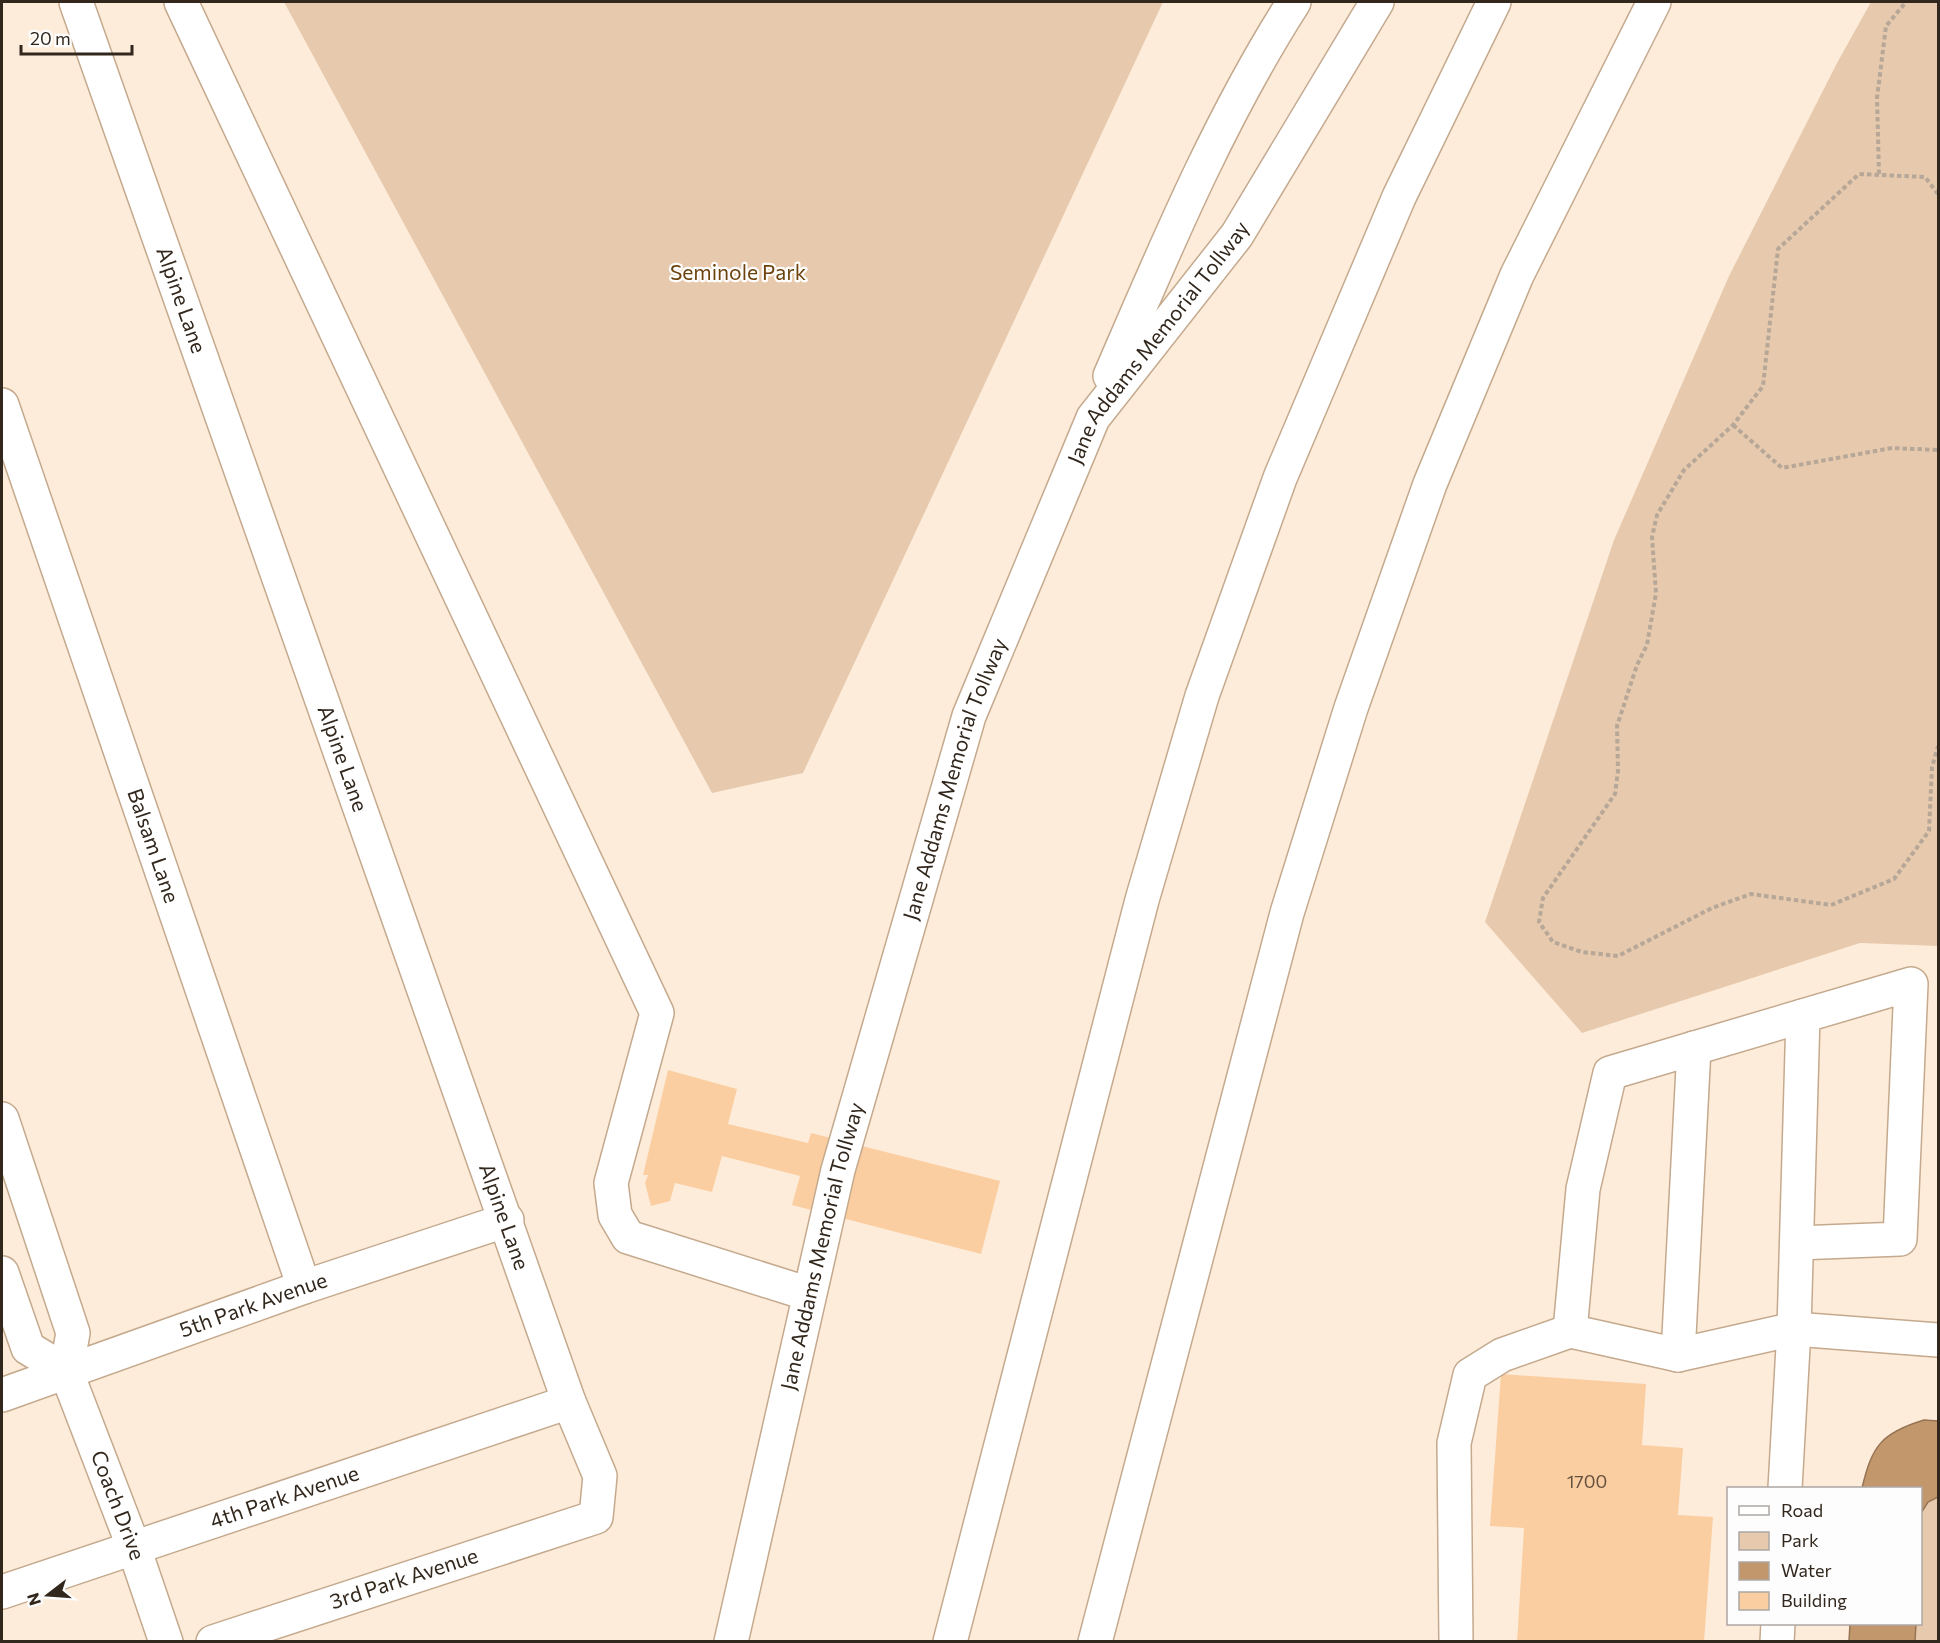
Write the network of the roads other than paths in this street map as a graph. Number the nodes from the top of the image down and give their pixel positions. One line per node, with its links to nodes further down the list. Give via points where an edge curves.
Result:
1 (76, 2): 12 (main road, Alpine Lane)
2 (181, 2): 16 (main road, via 657,1012 611,1183 615,1215 628,1237)
3 (1294, 2): 8 (main road, via 1263,51 1180,214)
4 (1377, 2): 8 (main road, Jane Addams Memorial Tollway, via 1237,235)
5 (1494, 2): 32 (main road, via 1399,196 1284,468 1202,696 1142,900)
6 (1654, 2): 33 (main road, via 1517,275 1430,484 1351,708 1287,913)
7 (2, 405): 15 (main road, Balsam Lane)
8 (1093, 418): 16 (main road, Jane Addams Memorial Tollway, via 969,716 838,1170)
9 (1803, 1016): 10 (main road); 13 (main road); 13 (main road, via 1911,984 1900,1239)
10 (1694, 1048): 18 (main road, via 1610,1073 1583,1189); 20 (main road)
11 (2, 1119): 21 (main road, via 73,1333)
12 (507, 1221): 15 (main road, 5th Park Avenue); 23 (main road, Alpine Lane)
13 (1797, 1243): 17 (main road)
14 (2, 1273): 21 (main road, via 28,1348)
15 (304, 1287): 21 (main road, 5th Park Avenue)
16 (809, 1294): 31 (main road, Jane Addams Memorial Tollway)
17 (1794, 1329): 19 (main road); 20 (main road); 24 (main road)
18 (1570, 1331): 20 (main road); 34 (main road, via 1502,1355 1470,1374 1454,1443)
19 (1938, 1340)
20 (1678, 1355)
21 (66, 1371): 22 (main road, 5th Park Avenue); 26 (main road, Coach Drive)
22 (2, 1395)
23 (569, 1402): 25 (main road, Alpine Lane, via 600,1476); 26 (main road, 4th Park Avenue)
24 (1785, 1487)
25 (596, 1516): 30 (main road, 3rd Park Avenue)
26 (134, 1548): 27 (main road, 4th Park Avenue); 29 (main road, Coach Drive)
27 (2, 1592)
28 (1778, 1625): 35 (main road)
29 (166, 1641)
30 (213, 1641)
31 (731, 1641)
32 (950, 1641)
33 (1095, 1641)
34 (1456, 1641)
35 (1777, 1641)

